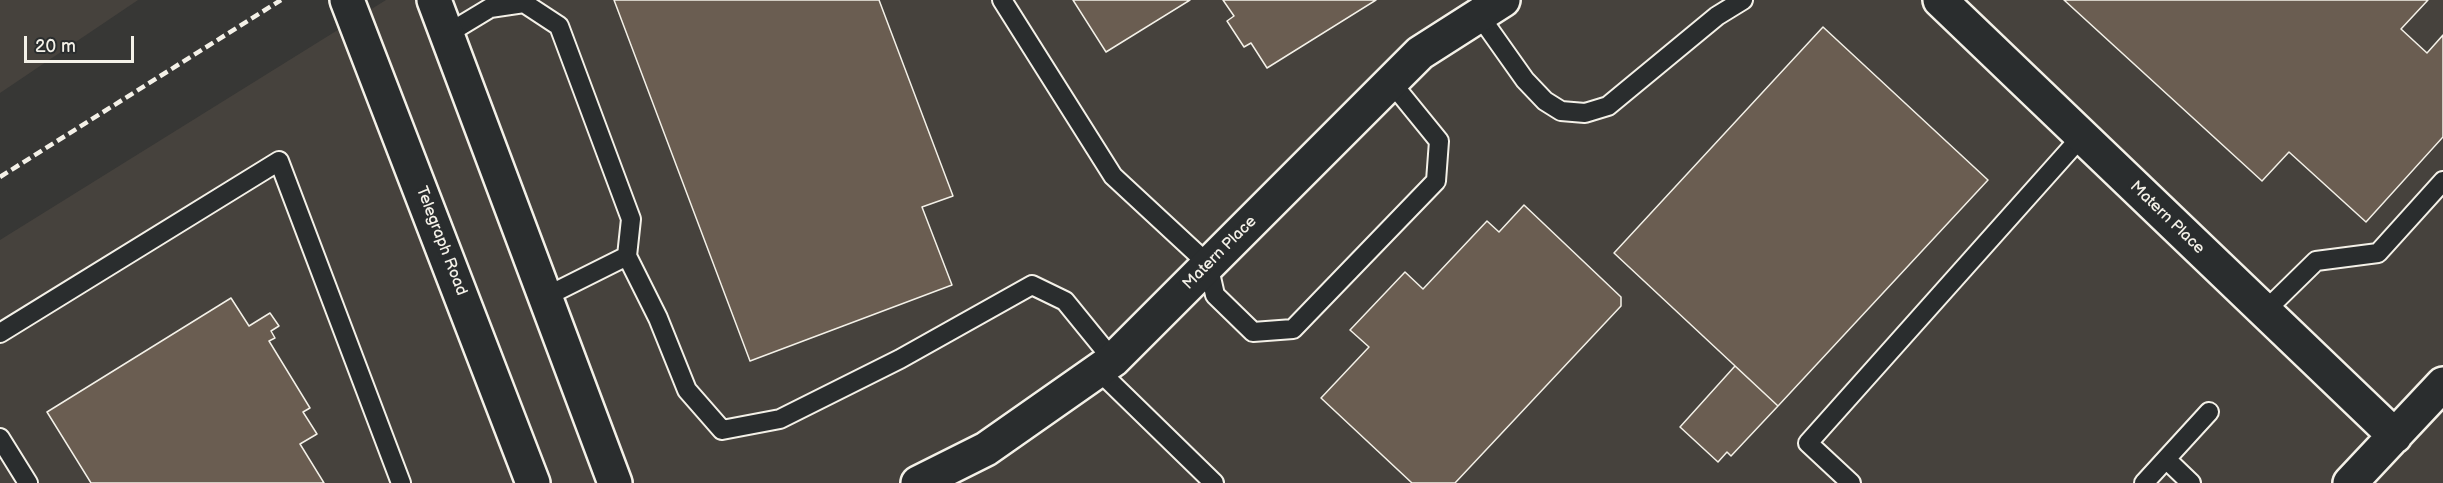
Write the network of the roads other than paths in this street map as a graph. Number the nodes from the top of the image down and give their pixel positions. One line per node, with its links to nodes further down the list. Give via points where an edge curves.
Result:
1 (347, 0): 24 (street, Telegraph Road)
2 (434, 0): 7 (street)
3 (1002, 0): 12 (lane, via 1113,176)
4 (1743, 0): 6 (lane, via 1717,16 1608,106 1584,114 1561,111 1525,80)
5 (1940, 0): 9 (street, Matern Place)
6 (1491, 8): 8 (street, Matern Place, via 1420,53)
7 (447, 34): 11 (lane, via 490,8 524,3 559,26 631,219); 13 (street)
8 (1391, 82): 12 (street, Matern Place); 12 (lane, via 1439,141 1436,181 1293,329 1253,332 1215,295)
9 (2082, 136): 14 (street, Matern Place); 28 (lane, via 1808,443)
10 (2443, 181): 14 (lane, via 2378,253 2316,261)
11 (627, 256): 13 (lane); 16 (lane, via 687,390 722,430 780,419 900,359 1032,285 1065,301)
12 (1208, 264): 16 (street, Matern Place)
13 (545, 297): 25 (street)
14 (2265, 311): 19 (street, Matern Place)
15 (0, 333): 23 (lane, via 279,160)
16 (1106, 365): 26 (street, Matern Place, via 986,449); 27 (lane)
17 (2443, 384): 19 (street)
18 (2209, 412): 21 (lane)
19 (2395, 436): 31 (street)
20 (2, 445): 22 (lane)
21 (2166, 459): 29 (lane); 30 (lane)
22 (28, 483)
23 (401, 483)
24 (533, 483)
25 (615, 483)
26 (918, 483)
27 (1214, 483)
28 (1851, 483)
29 (2144, 483)
30 (2191, 483)
31 (2350, 483)

